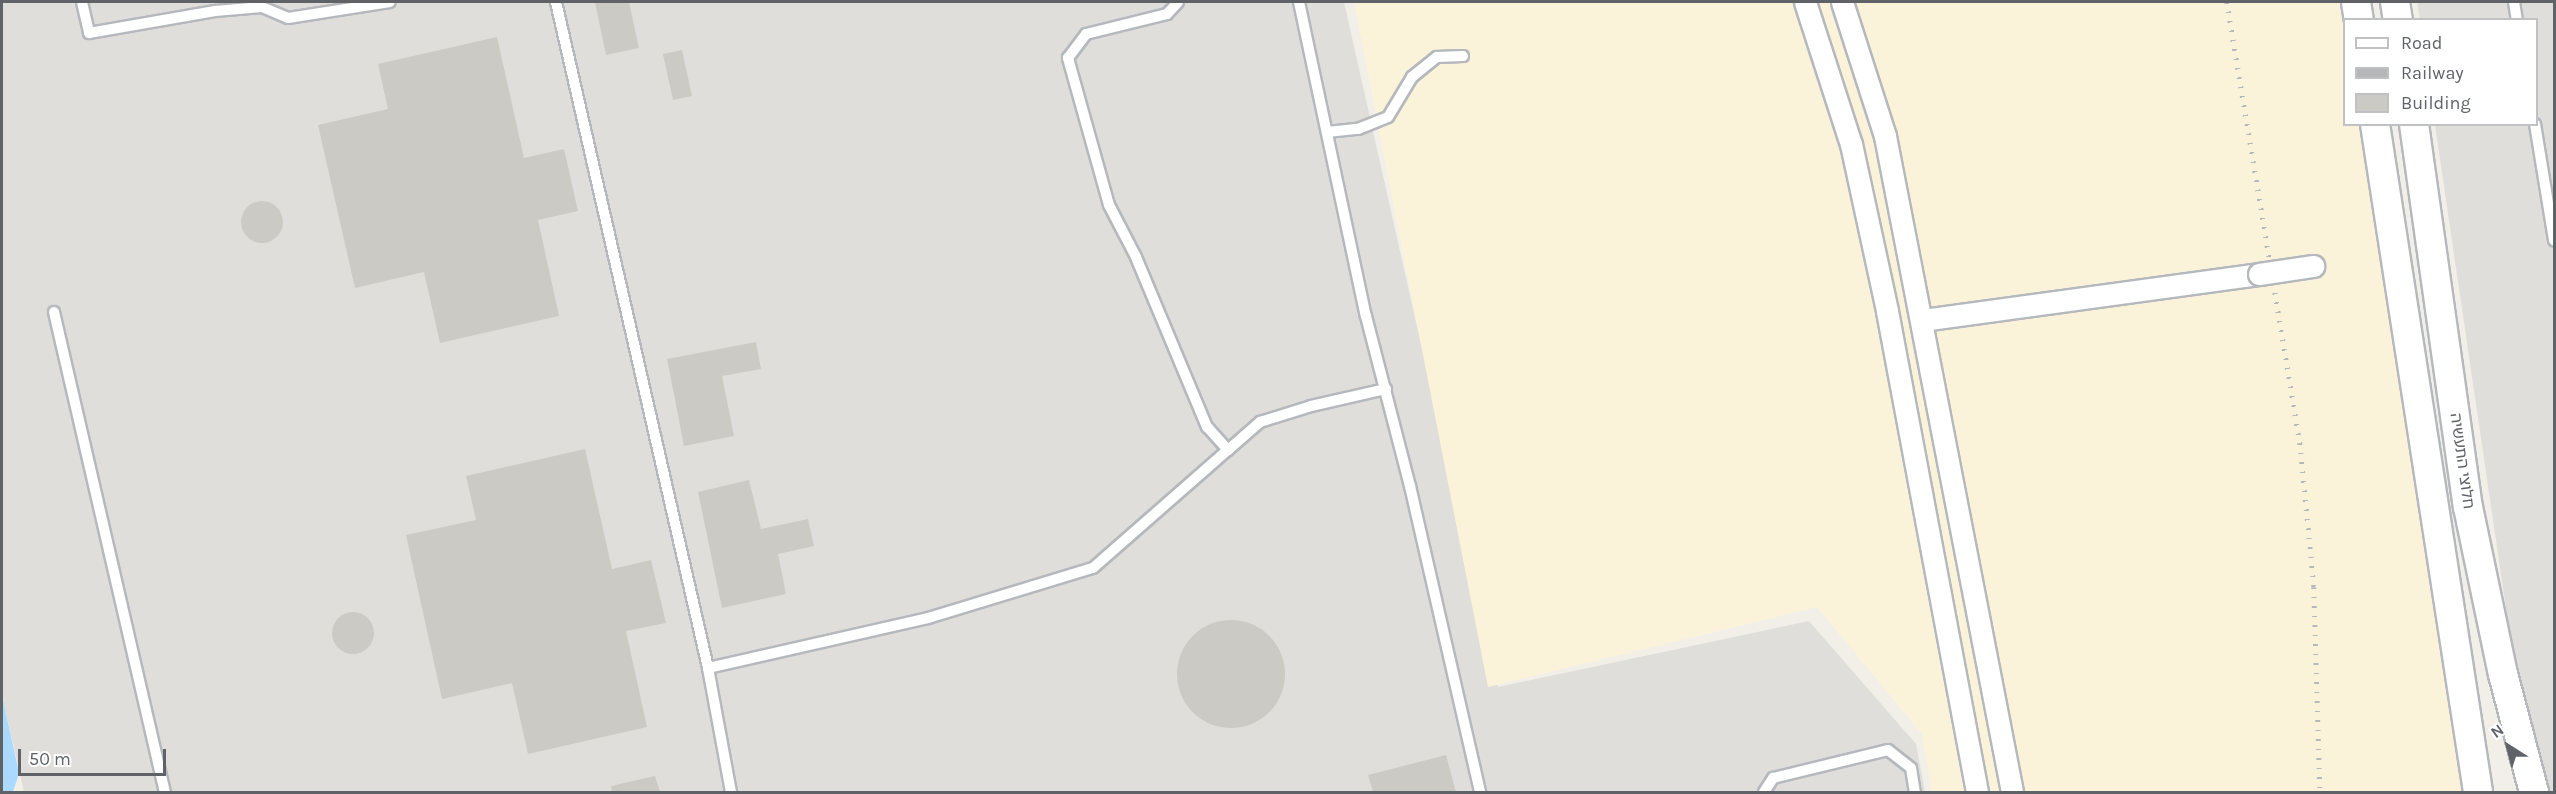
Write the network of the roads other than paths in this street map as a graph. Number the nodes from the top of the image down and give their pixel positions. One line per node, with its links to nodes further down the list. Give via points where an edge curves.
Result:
1 (82, 2): 2 (lane, via 88,33 215,11 262,8 288,18)
2 (390, 2)
3 (556, 2): 25 (lane)
4 (1178, 2): 24 (lane, via 1167,14 1086,34 1068,58 1109,205 1136,257 1207,427)
5 (1299, 2): 18 (lane)
6 (1805, 2): 31 (street, via 1851,144 1887,311)
7 (1842, 2): 22 (street, via 1885,136)
8 (2356, 2): 11 (street)
9 (2395, 2): 12 (street)
10 (2514, 2): 13 (lane)
11 (2359, 18)
12 (2398, 18)
13 (2517, 18)
14 (1463, 56): 18 (lane, via 1437,57 1412,77 1388,117 1358,129)
15 (2375, 126): 33 (street)
16 (2414, 126): 34 (street, חלוצי התעשיה, via 2468,507 2503,674)
17 (2535, 126): 19 (lane)
18 (1327, 132): 23 (lane, via 1366,316)
19 (2554, 240)
20 (2313, 266): 22 (street, bridge)
21 (54, 312): 26 (lane)
22 (1923, 320): 32 (street)
23 (1386, 389): 24 (lane, via 1260,422); 28 (lane)
24 (1228, 450): 25 (lane, via 1093,568 928,618)
25 (708, 668): 27 (lane)
26 (165, 792)
27 (731, 792)
28 (1480, 792)
29 (1764, 792): 30 (lane, via 1773,778 1888,750 1911,768)
30 (1915, 792)
31 (1977, 792)
32 (2012, 792)
33 (2478, 792)
34 (2534, 792)

